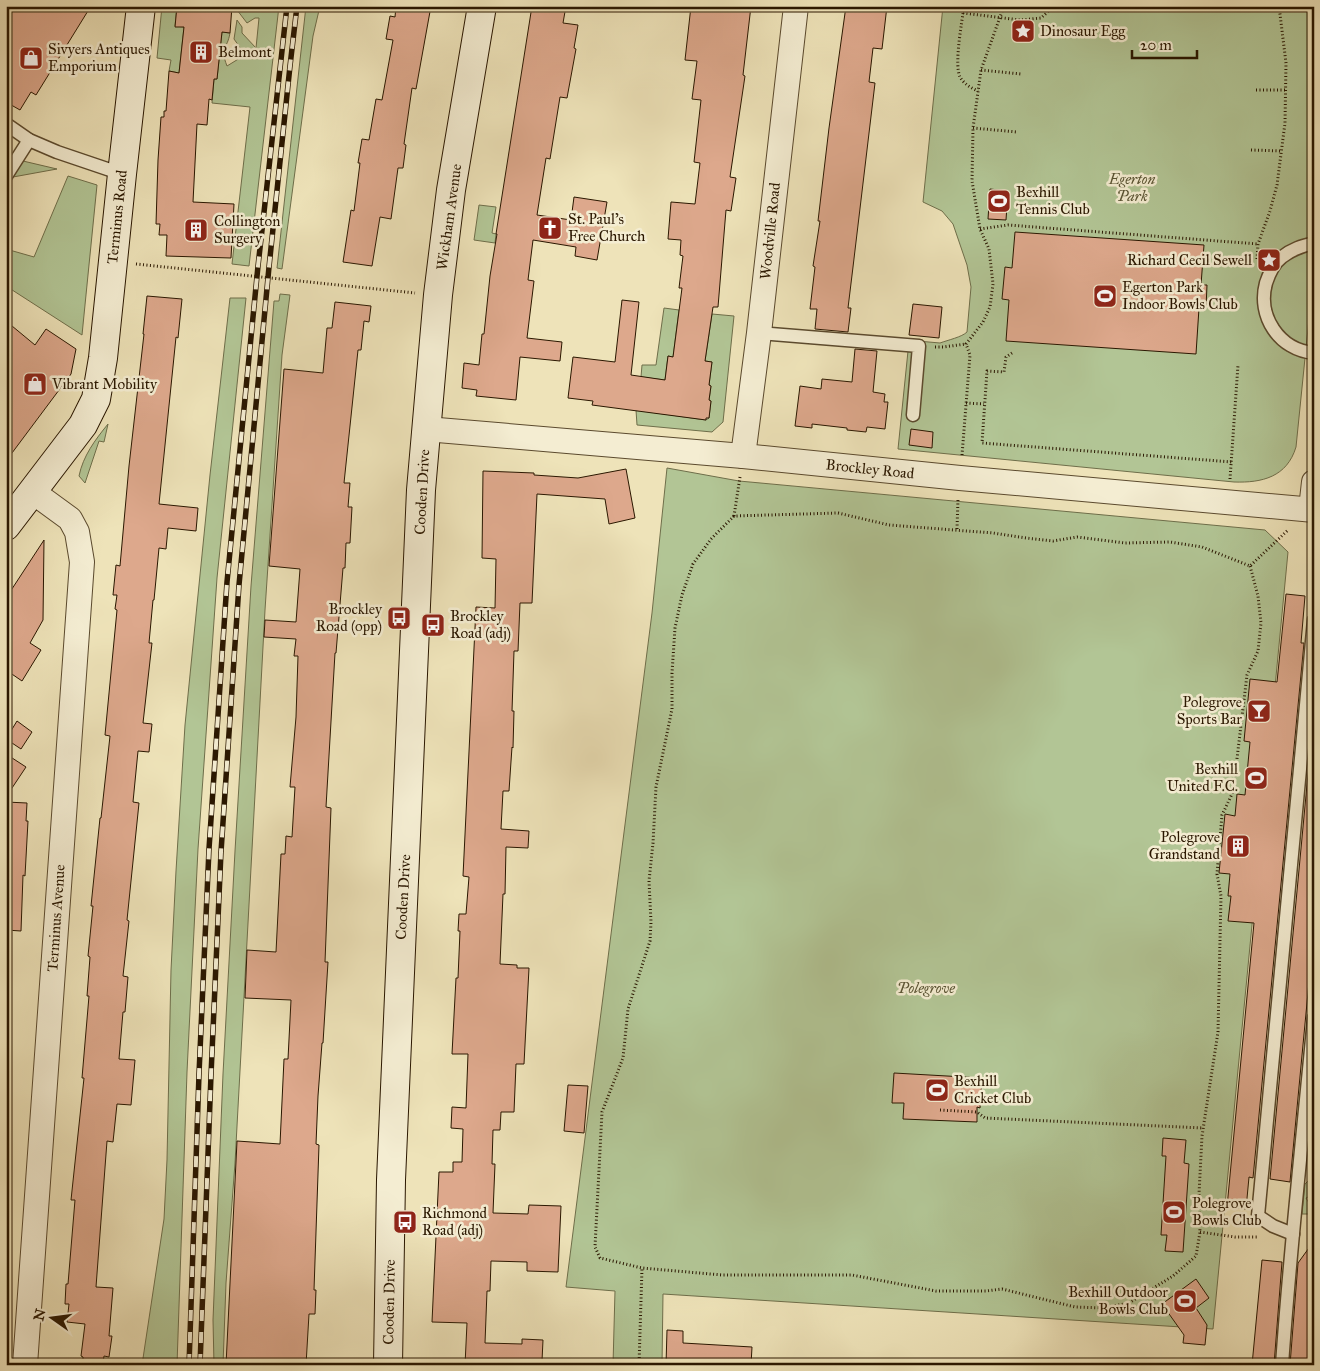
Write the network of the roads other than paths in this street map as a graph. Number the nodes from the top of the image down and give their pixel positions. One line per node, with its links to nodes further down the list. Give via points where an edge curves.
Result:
1 (141, 6): 6 (street, Terminus Road)
2 (482, 6): 12 (street, Wickham Avenue, via 451,190)
3 (796, 6): 9 (street, Woodville Road)
4 (6, 124): 5 (lane)
5 (29, 140): 6 (lane); 7 (lane)
6 (122, 174): 15 (street, Terminus Road, via 96,399 83,425)
7 (6, 176)
8 (1314, 243): 10 (lane, via 1298,246 1281,258 1269,274 1264,293 1265,313 1274,331 1289,345)
9 (759, 333): 11 (lane, via 919,346); 13 (street, Woodville Road)
10 (1314, 354)
11 (913, 415)
12 (426, 429): 13 (street, Brockley Road); 22 (street, Cooden Drive, via 420,500 395,1063)
13 (744, 456): 16 (street, Brockley Road)
14 (1314, 482): 16 (street)
15 (33, 492): 17 (street, Terminus Road); 21 (street, Terminus Avenue, via 70,518 77,532 82,562)
16 (1312, 509)
17 (6, 526)
18 (1314, 620): 20 (lane, via 1258,1216)
19 (1314, 1018): 20 (lane)
20 (1293, 1234): 23 (lane)
21 (25, 1365)
22 (388, 1365)
23 (1282, 1365)

